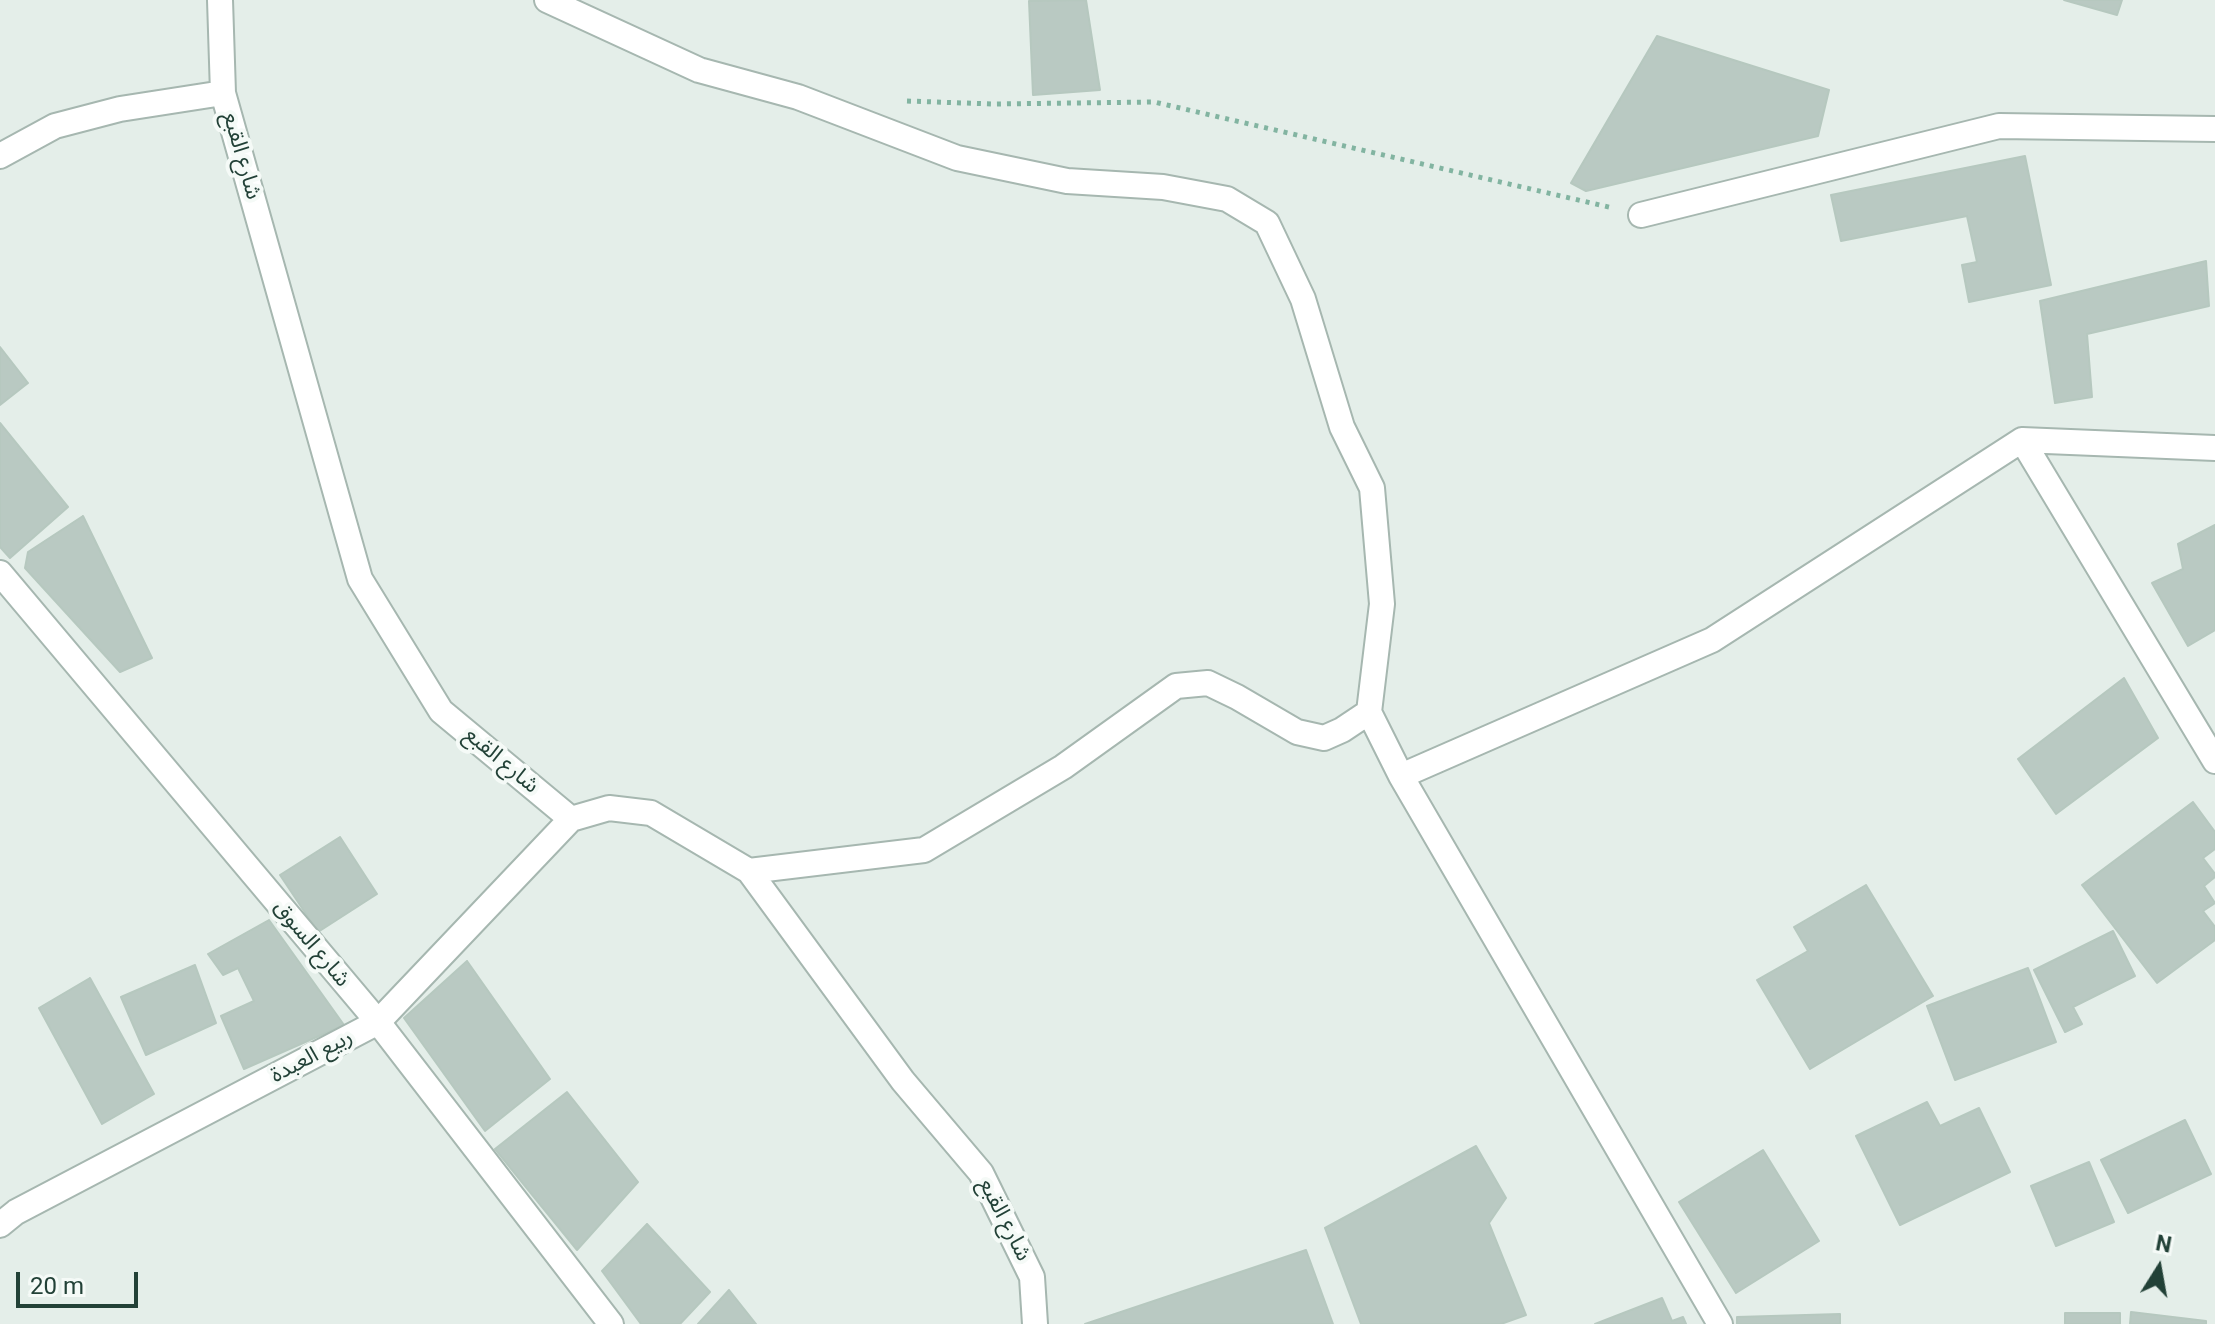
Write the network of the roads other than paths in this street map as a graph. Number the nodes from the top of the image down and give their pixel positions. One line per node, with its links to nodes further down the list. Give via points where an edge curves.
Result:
1 (220, 0): 3 (street, شارع القبع)
2 (547, 0): 10 (street, via 699,70 798,97 957,158 1067,181 1163,187 1227,199 1267,223 1303,299 1342,427 1372,488 1382,604)
3 (223, 93): 5 (street, via 120,109 55,126); 13 (street, شارع القبع, via 360,579 441,711)
4 (2215, 129): 6 (street, via 1999,126)
5 (0, 156)
6 (1641, 215)
7 (2022, 440): 8 (street); 11 (street); 12 (street, via 1712,640)
8 (2215, 448)
9 (0, 573): 15 (street, شارع السوق)
10 (1369, 712): 12 (street); 14 (street, via 1324,738 1297,732 1208,683 1176,686 1063,767 924,850)
11 (2215, 761)
12 (1401, 776): 19 (street)
13 (571, 819): 14 (street, شارع القبع, via 609,808 651,813); 15 (street, ربيع العبدة)
14 (749, 871): 18 (street, شارع القبع, via 903,1081 981,1173 1032,1277)
15 (378, 1022): 16 (street, ربيع العبدة); 17 (street, شارع السوق)
16 (0, 1225)
17 (611, 1324)
18 (1035, 1324)
19 (1720, 1324)

